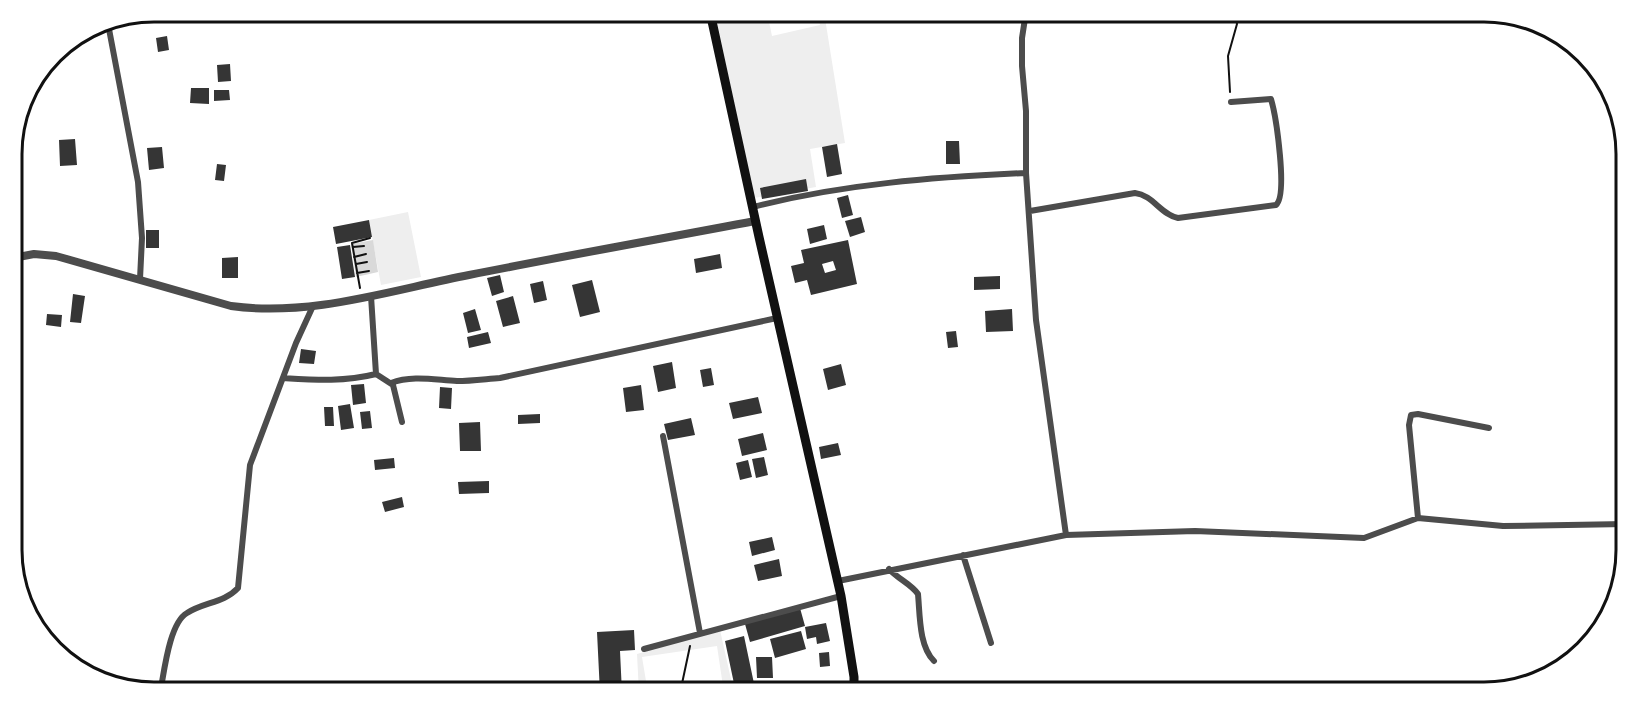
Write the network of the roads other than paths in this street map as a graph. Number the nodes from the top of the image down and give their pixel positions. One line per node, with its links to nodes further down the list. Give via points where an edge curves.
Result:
1 (712, 22): 6 (main road)
2 (1024, 22): 5 (street)
3 (109, 31): 10 (street, via 138,182)
4 (1231, 102): 7 (street, via 1271,99 1279,150 1281,197 1276,206 1178,218 1150,198 1135,193)
5 (1026, 173): 6 (street, via 895,183); 7 (street)
6 (753, 207): 8 (main road)
7 (1030, 211): 22 (street, via 1036,320)
8 (755, 221): 11 (street); 13 (main road)
9 (23, 256): 10 (street, via 56,256)
10 (140, 279): 12 (street, via 231,306 259,310)
11 (371, 296): 12 (street); 14 (street)
12 (313, 306): 15 (street)
13 (777, 318): 16 (street, via 500,378 431,378); 25 (main road)
14 (376, 374): 15 (street, via 353,380); 16 (street)
15 (283, 378): 31 (street, via 250,465 238,588 181,618)
16 (391, 383): 17 (street)
17 (402, 422)
18 (1489, 428): 20 (street, via 1411,415)
19 (663, 436): 27 (street)
20 (1418, 518): 21 (street, via 1503,526); 22 (street, via 1364,538 1195,531)
21 (1616, 524)
22 (1066, 535): 23 (street)
23 (963, 555): 24 (street); 28 (street)
24 (889, 569): 25 (street); 30 (street, via 918,594 923,640)
25 (838, 580): 26 (main road)
26 (841, 596): 27 (street); 32 (main road)
27 (700, 633): 29 (street)
28 (991, 643)
29 (644, 649)
30 (934, 661)
31 (162, 682)
32 (854, 682)

